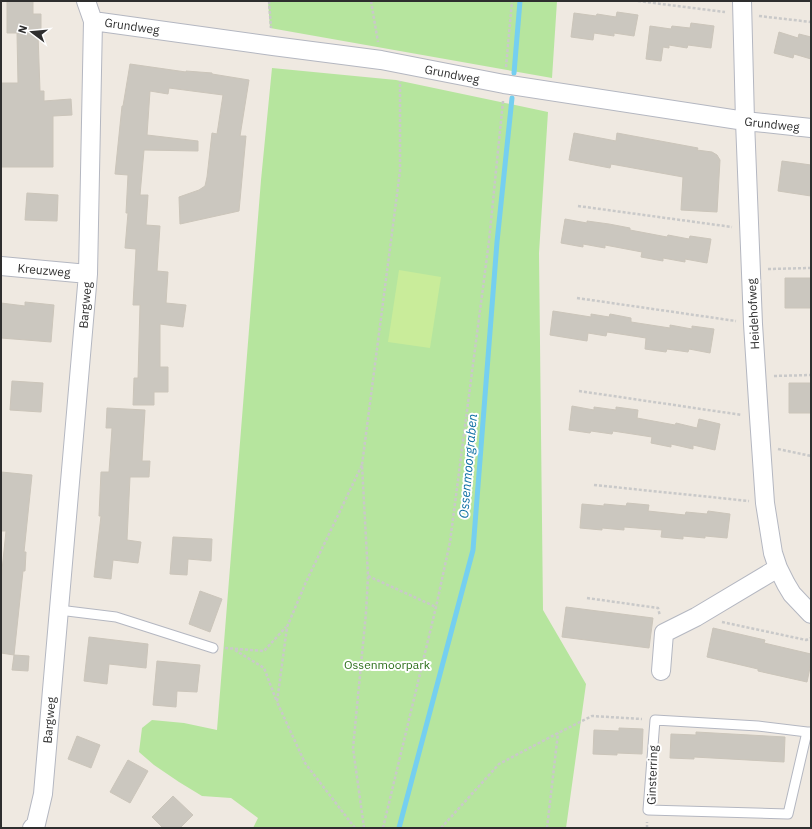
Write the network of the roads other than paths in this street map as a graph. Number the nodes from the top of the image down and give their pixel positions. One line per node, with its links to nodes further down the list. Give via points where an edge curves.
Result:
1 (86, 1): 3 (street, Bargweg)
2 (742, 7): 4 (street, Heidehofweg)
3 (93, 21): 4 (street, Grundweg, via 381,60 504,84); 7 (street, Bargweg)
4 (745, 121): 5 (street, Grundweg); 8 (street, Heidehofweg, via 758,417 765,503)
5 (811, 128)
6 (1, 266): 7 (street, Kreuzweg)
7 (88, 274): 9 (street, Bargweg)
8 (778, 568): 10 (street, Heidehofweg, via 792,594); 12 (street, via 664,633)
9 (59, 610): 11 (lane, via 116,617); 14 (street, Bargweg)
10 (811, 614)
11 (213, 648)
12 (661, 671)
13 (809, 732): 13 (lane, Ginsterring, via 758,726 655,720 648,810 788,814)
14 (39, 827)

